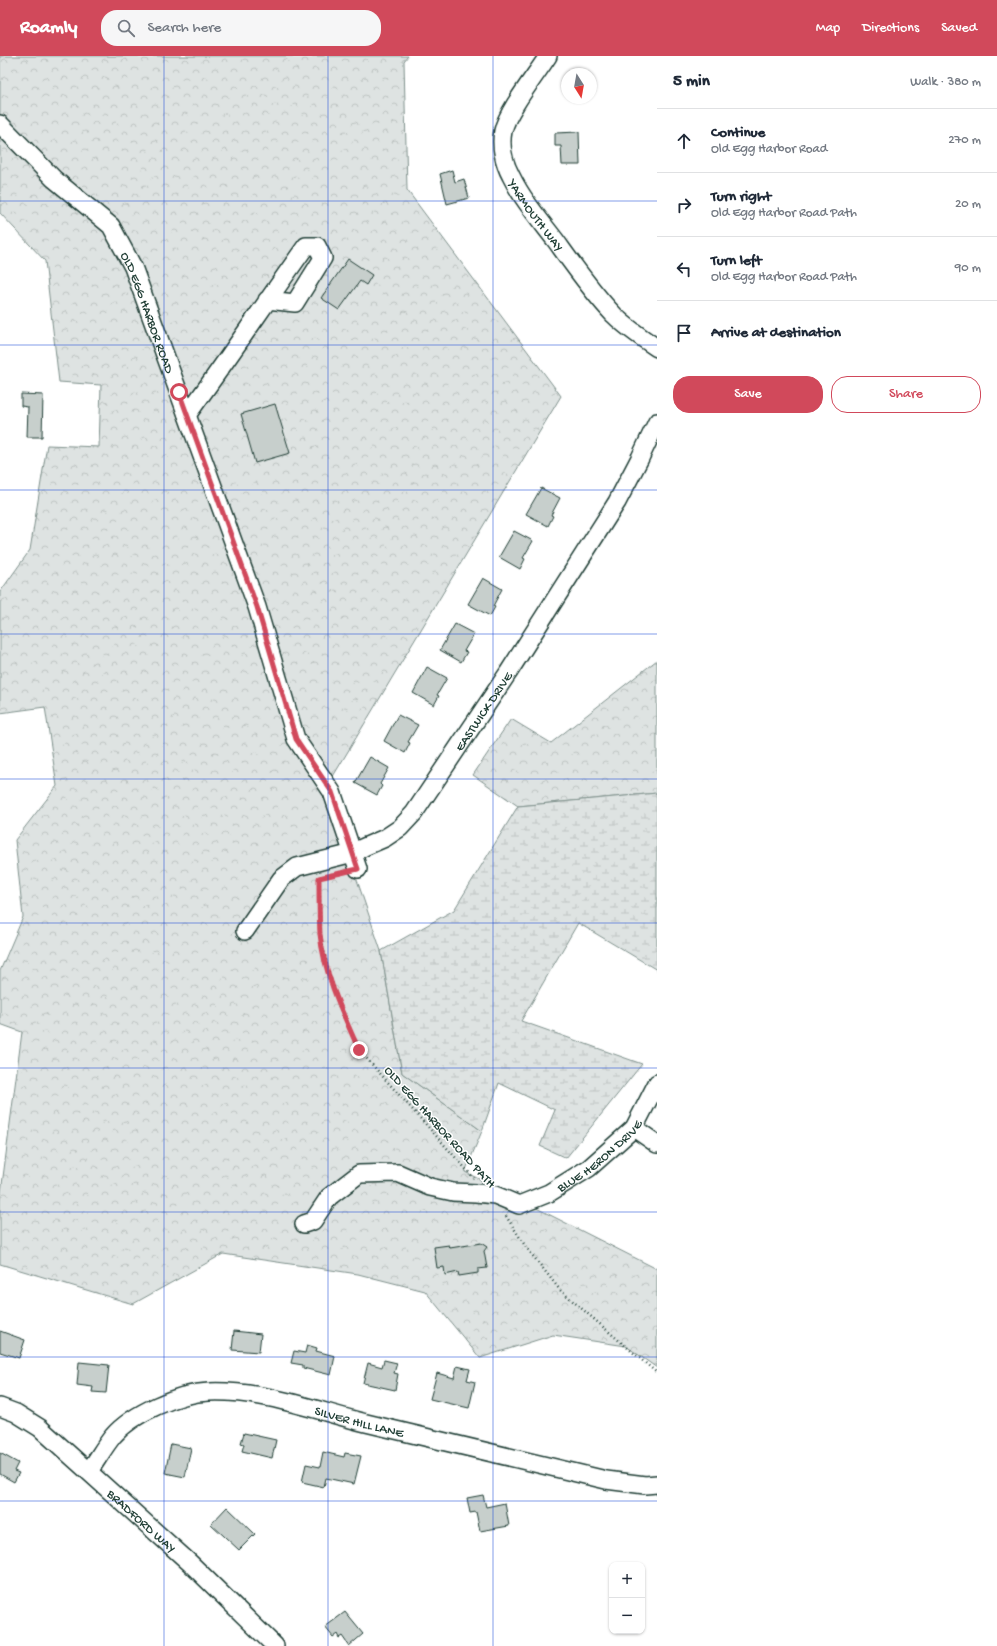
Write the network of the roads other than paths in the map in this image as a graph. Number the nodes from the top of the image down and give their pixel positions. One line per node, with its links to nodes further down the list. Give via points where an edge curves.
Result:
1 (548, 56): 4 (street, YARMOUTH WAY, via 507,119 502,147 509,171 529,205 593,290 628,328)
2 (0, 124): 5 (street, OLD EGG HARBOR ROAD, via 54,179 110,226 134,267)
3 (267, 300): 5 (street)
4 (657, 348)
5 (187, 415): 7 (street, OLD EGG HARBOR ROAD, via 257,607 296,739 332,792)
6 (657, 422): 7 (street, EASTWICK DRIVE, via 613,508 508,673 414,813 400,828 364,847)
7 (356, 861): 8 (street, EASTWICK DRIVE, via 297,868 281,880)
8 (244, 932)
9 (657, 1083): 10 (street, BLUE HERON DRIVE)
10 (634, 1128): 11 (street); 12 (street, BLUE HERON DRIVE, via 589,1168 549,1192 519,1204 496,1195 453,1192 430,1187 398,1173 359,1174 329,1197 313,1220)
11 (657, 1144)
12 (304, 1224)
13 (0, 1406): 14 (street, BRADFORD WAY, via 40,1428)
14 (89, 1471): 15 (street, SILVER HILL LANE, via 113,1436 136,1417 156,1406 182,1397 209,1392 263,1396 606,1480 644,1485); 16 (street, BRADFORD WAY, via 190,1563)
15 (657, 1484)
16 (275, 1646)

